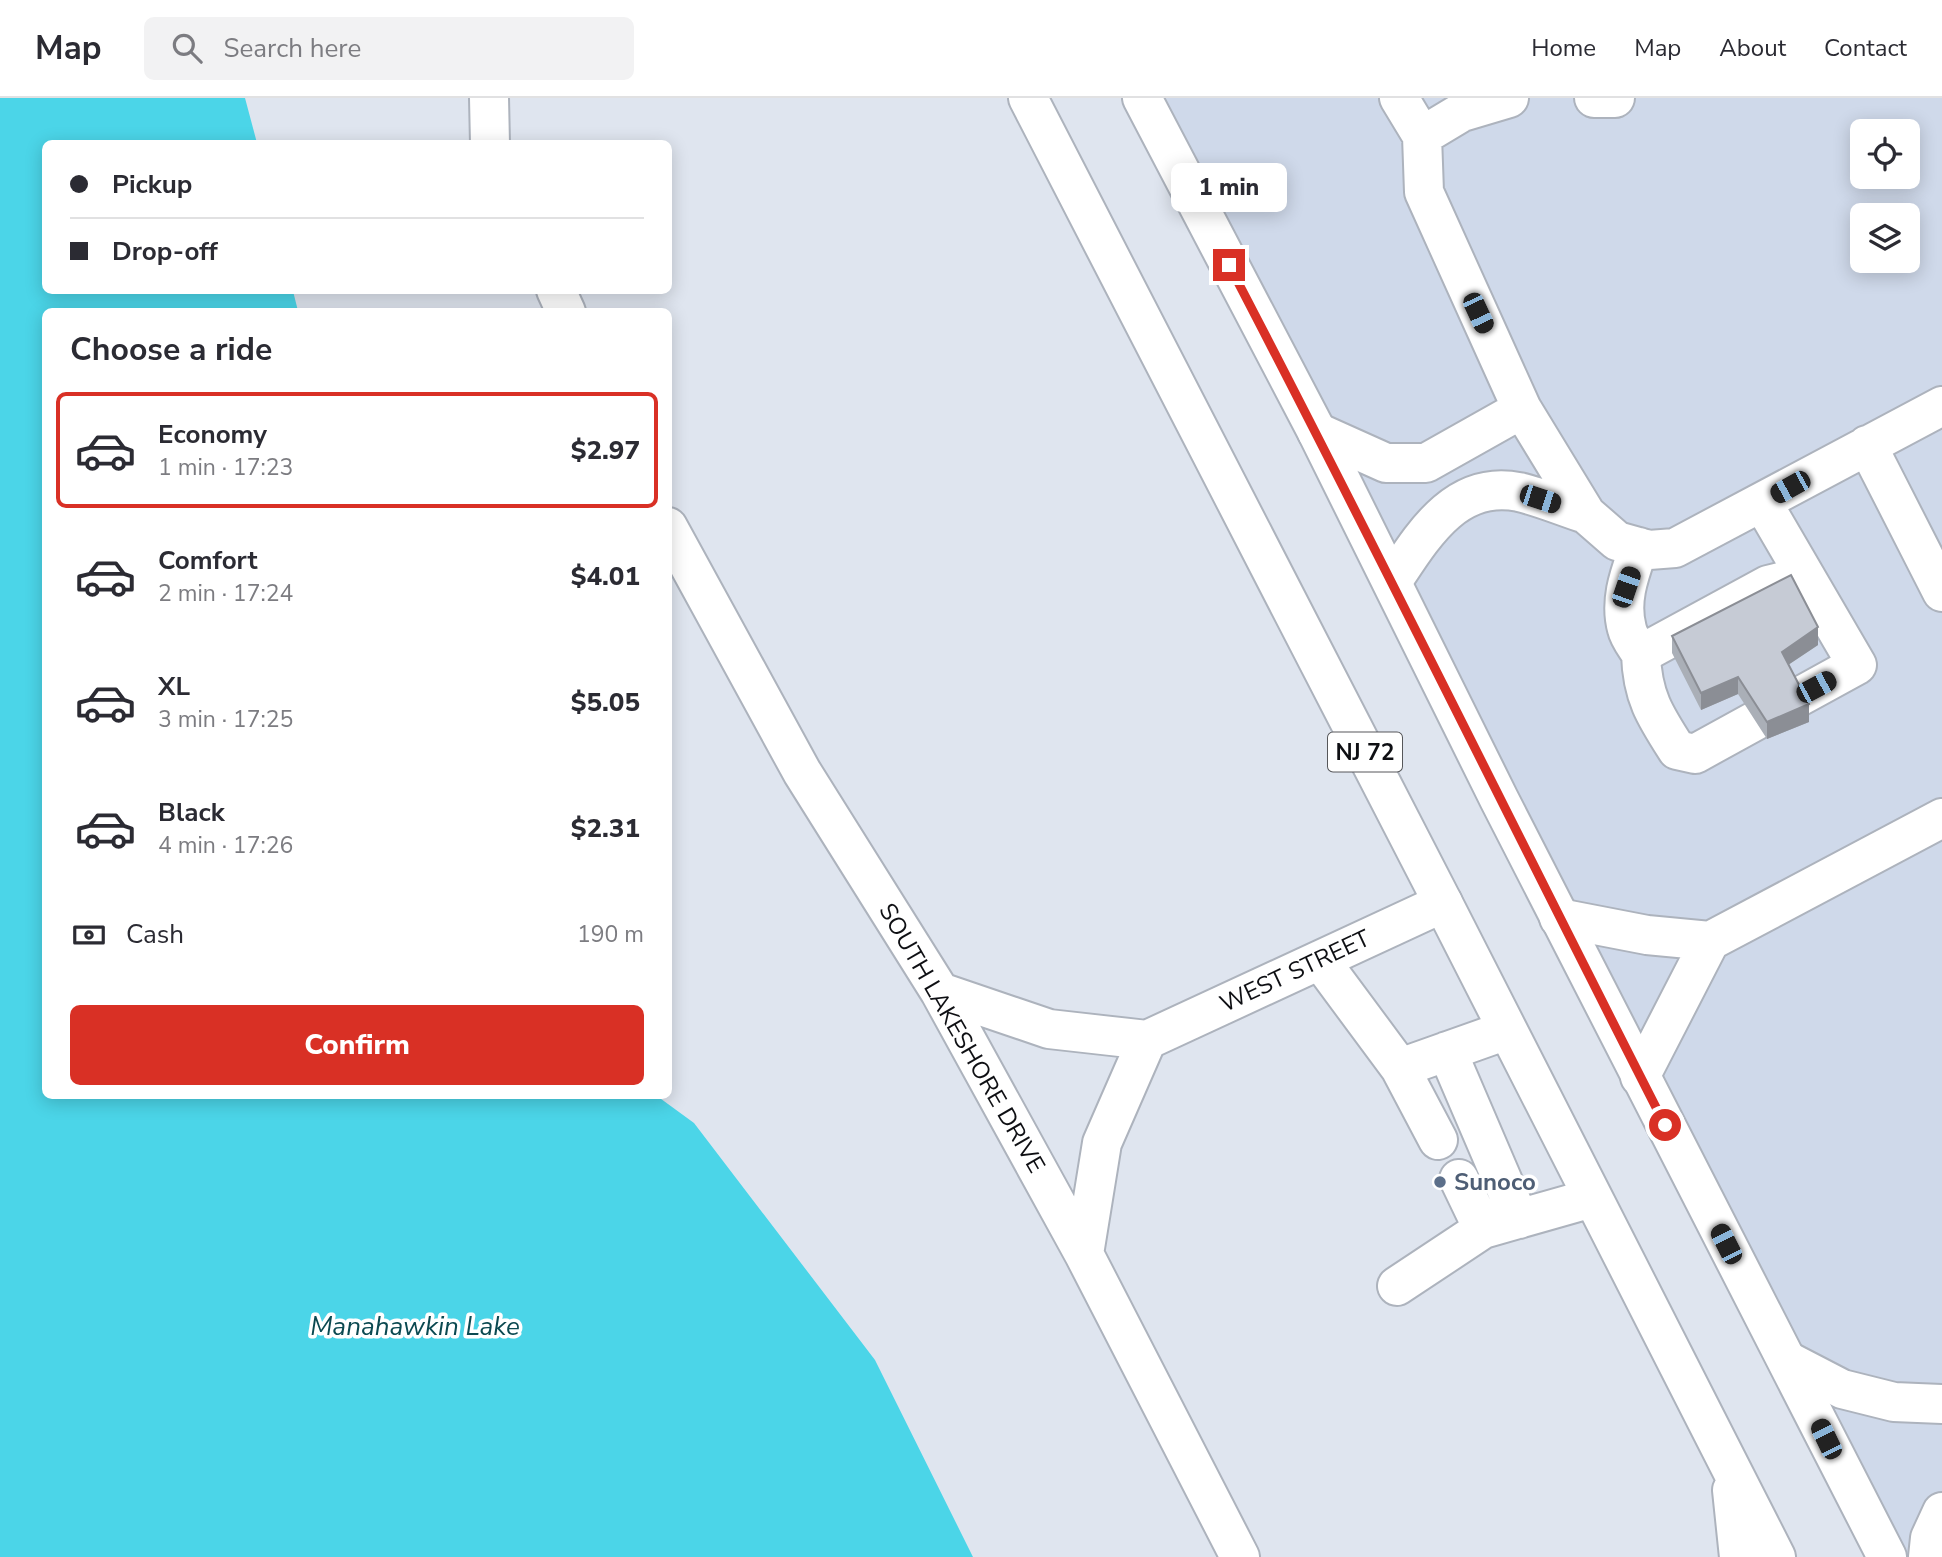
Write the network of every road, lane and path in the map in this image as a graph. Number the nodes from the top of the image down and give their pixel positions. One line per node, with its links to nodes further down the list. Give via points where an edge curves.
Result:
1 (489, 98): 9 (main road)
2 (1028, 98): 23 (main road, NJ 72)
3 (1142, 98): 12 (main road)
4 (1399, 98): 8 (main road)
5 (1509, 98): 8 (main road, via 1462,112)
6 (1594, 98): 7 (main road)
7 (1615, 98)
8 (1422, 136): 11 (main road, via 1424,192)
9 (490, 140)
10 (1942, 406): 13 (main road)
11 (1522, 409): 12 (main road, via 1426,463 1386,463); 15 (main road)
12 (1317, 432): 19 (main road)
13 (1867, 446): 14 (main road); 20 (main road)
14 (1762, 502): 17 (main road, via 1675,548); 18 (main road)
15 (1586, 514): 17 (main road, via 1617,541); 19 (main road, via 1518,492 1489,491 1450,506 1423,535)
16 (672, 534): 27 (main road, SOUTH LAKESHORE DRIVE, via 802,772)
17 (1639, 547): 21 (main road, via 1624,603 1627,630)
18 (1804, 576): 21 (main road, via 1768,585); 21 (main road, via 1857,665 1695,754 1677,750 1654,715 1641,679)
19 (1392, 582): 24 (main road)
20 (1942, 592)
21 (1641, 654)
22 (1942, 818): 25 (main road)
23 (1443, 903): 26 (main road, WEST STREET); 28 (main road, NJ 72)
24 (1559, 918): 25 (main road, via 1647,935); 32 (main road)
25 (1710, 940): 32 (main road)
26 (1320, 960): 29 (main road, WEST STREET); 31 (main road)
27 (940, 992): 29 (main road, via 1049,1030); 37 (main road, SOUTH LAKESHORE DRIVE)
28 (1507, 1030): 30 (main road); 35 (main road, NJ 72)
29 (1147, 1040): 37 (main road, via 1102,1143)
30 (1447, 1051): 31 (main road); 36 (main road)
31 (1401, 1068): 33 (main road)
32 (1640, 1077): 39 (main road)
33 (1438, 1140)
34 (1459, 1179): 36 (main road)
35 (1592, 1198): 36 (main road); 41 (main road, NJ 72)
36 (1501, 1224): 38 (main road)
37 (1084, 1254): 43 (main road, SOUTH LAKESHORE DRIVE)
38 (1397, 1286)
39 (1787, 1360): 40 (main road, via 1842,1390 1894,1402); 46 (main road)
40 (1942, 1405)
41 (1730, 1470): 44 (main road); 45 (main road, NJ 72)
42 (1942, 1512): 47 (main road, via 1930,1538)
43 (1240, 1557)
44 (1739, 1557)
45 (1776, 1557)
46 (1887, 1557)
47 (1928, 1557)

